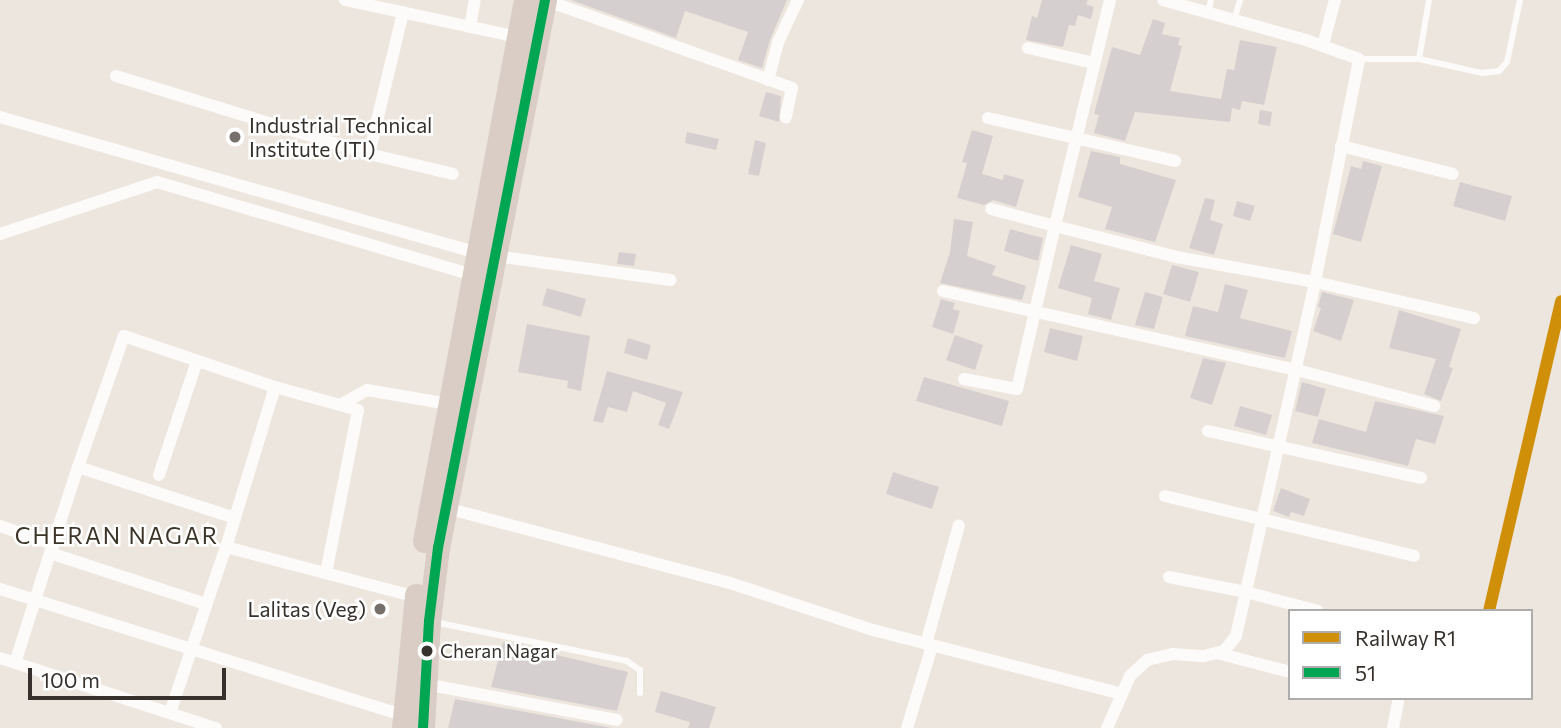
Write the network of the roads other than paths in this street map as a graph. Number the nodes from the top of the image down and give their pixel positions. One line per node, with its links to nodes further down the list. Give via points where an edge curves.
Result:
1 (345, 0): 13 (street)
2 (475, 0): 15 (street)
3 (525, 0): 16 (highway)
4 (545, 0): 23 (street); 36 (highway)
5 (798, 0): 23 (street, via 778,42)
6 (1110, 0): 21 (street)
7 (1163, 0): 12 (street)
8 (1240, 0): 14 (lane)
9 (1335, 0): 17 (street)
10 (1429, 0): 20 (lane)
11 (1520, 0): 20 (lane, via 1507,62 1499,71 1482,73)
12 (1210, 6): 14 (street)
13 (403, 12): 15 (street); 29 (street)
14 (1234, 20): 17 (street)
15 (470, 27): 16 (street)
16 (518, 37): 36 (highway)
17 (1323, 46): 19 (street)
18 (1028, 48): 21 (street)
19 (1359, 59): 20 (lane); 28 (street)
20 (1419, 59)
21 (1094, 63): 27 (street)
22 (116, 76): 29 (street)
23 (768, 80): 25 (street, via 792,88)
24 (0, 117): 36 (street)
25 (786, 117)
26 (988, 118): 27 (street)
27 (1076, 138): 30 (street); 34 (street)
28 (1341, 146): 32 (street); 38 (street)
29 (369, 154): 31 (street)
30 (1175, 161)
31 (453, 174)
32 (1453, 174)
33 (991, 209): 34 (street)
34 (1055, 226): 38 (street, via 1177,257); 40 (street)
35 (0, 234): 36 (street, via 157,182)
36 (482, 261): 37 (street); 46 (highway); 55 (highway)
37 (670, 281)
38 (1315, 282): 41 (street); 43 (street)
39 (943, 291): 40 (street)
40 (1035, 312): 43 (street); 44 (street, via 1017,389)
41 (1474, 318)
42 (197, 361): 45 (street); 51 (street, via 124,336); 52 (street)
43 (1297, 370): 48 (street); 50 (street)
44 (964, 379)
45 (275, 387): 47 (street); 56 (street)
46 (449, 404): 47 (street, via 367,390); 67 (highway)
47 (340, 405): 63 (street, via 358,410)
48 (1434, 406)
49 (1208, 431): 50 (street)
50 (1279, 447): 53 (street); 57 (street)
51 (78, 467): 56 (street); 61 (street)
52 (159, 475)
53 (1421, 478)
54 (1165, 496): 57 (street)
55 (446, 508): 71 (highway); 72 (street, via 730,583)
56 (234, 518): 60 (street)
57 (1261, 520): 62 (street); 66 (street)
58 (959, 525): 72 (street)
59 (0, 526): 61 (street)
60 (226, 547): 63 (street); 69 (street)
61 (52, 549): 68 (street); 69 (street)
62 (1414, 556)
63 (326, 573): 67 (street)
64 (1169, 577): 66 (street)
65 (0, 589): 68 (street)
66 (1246, 592): 70 (street); 74 (street, via 1236,636)
67 (416, 597): 84 (highway)
68 (35, 601): 73 (street); 76 (street)
69 (206, 604): 73 (street)
70 (1310, 609)
71 (429, 621): 78 (highway); 79 (lane, via 627,661 640,670)
72 (929, 645): 80 (street); 86 (street)
73 (191, 650): 82 (street); 84 (street)
74 (1217, 653): 77 (street); 80 (street, via 1147,660 1130,676)
75 (0, 658): 76 (street)
76 (15, 663): 82 (street)
77 (1288, 671)
78 (425, 684): 83 (street); 84 (highway)
79 (640, 693)
80 (1122, 694): 87 (street)
81 (1399, 700): 88 (street)
82 (170, 713): 85 (street)
83 (617, 720)
84 (414, 723)
85 (216, 728)
86 (907, 728)
87 (1107, 728)
88 (1393, 728)

